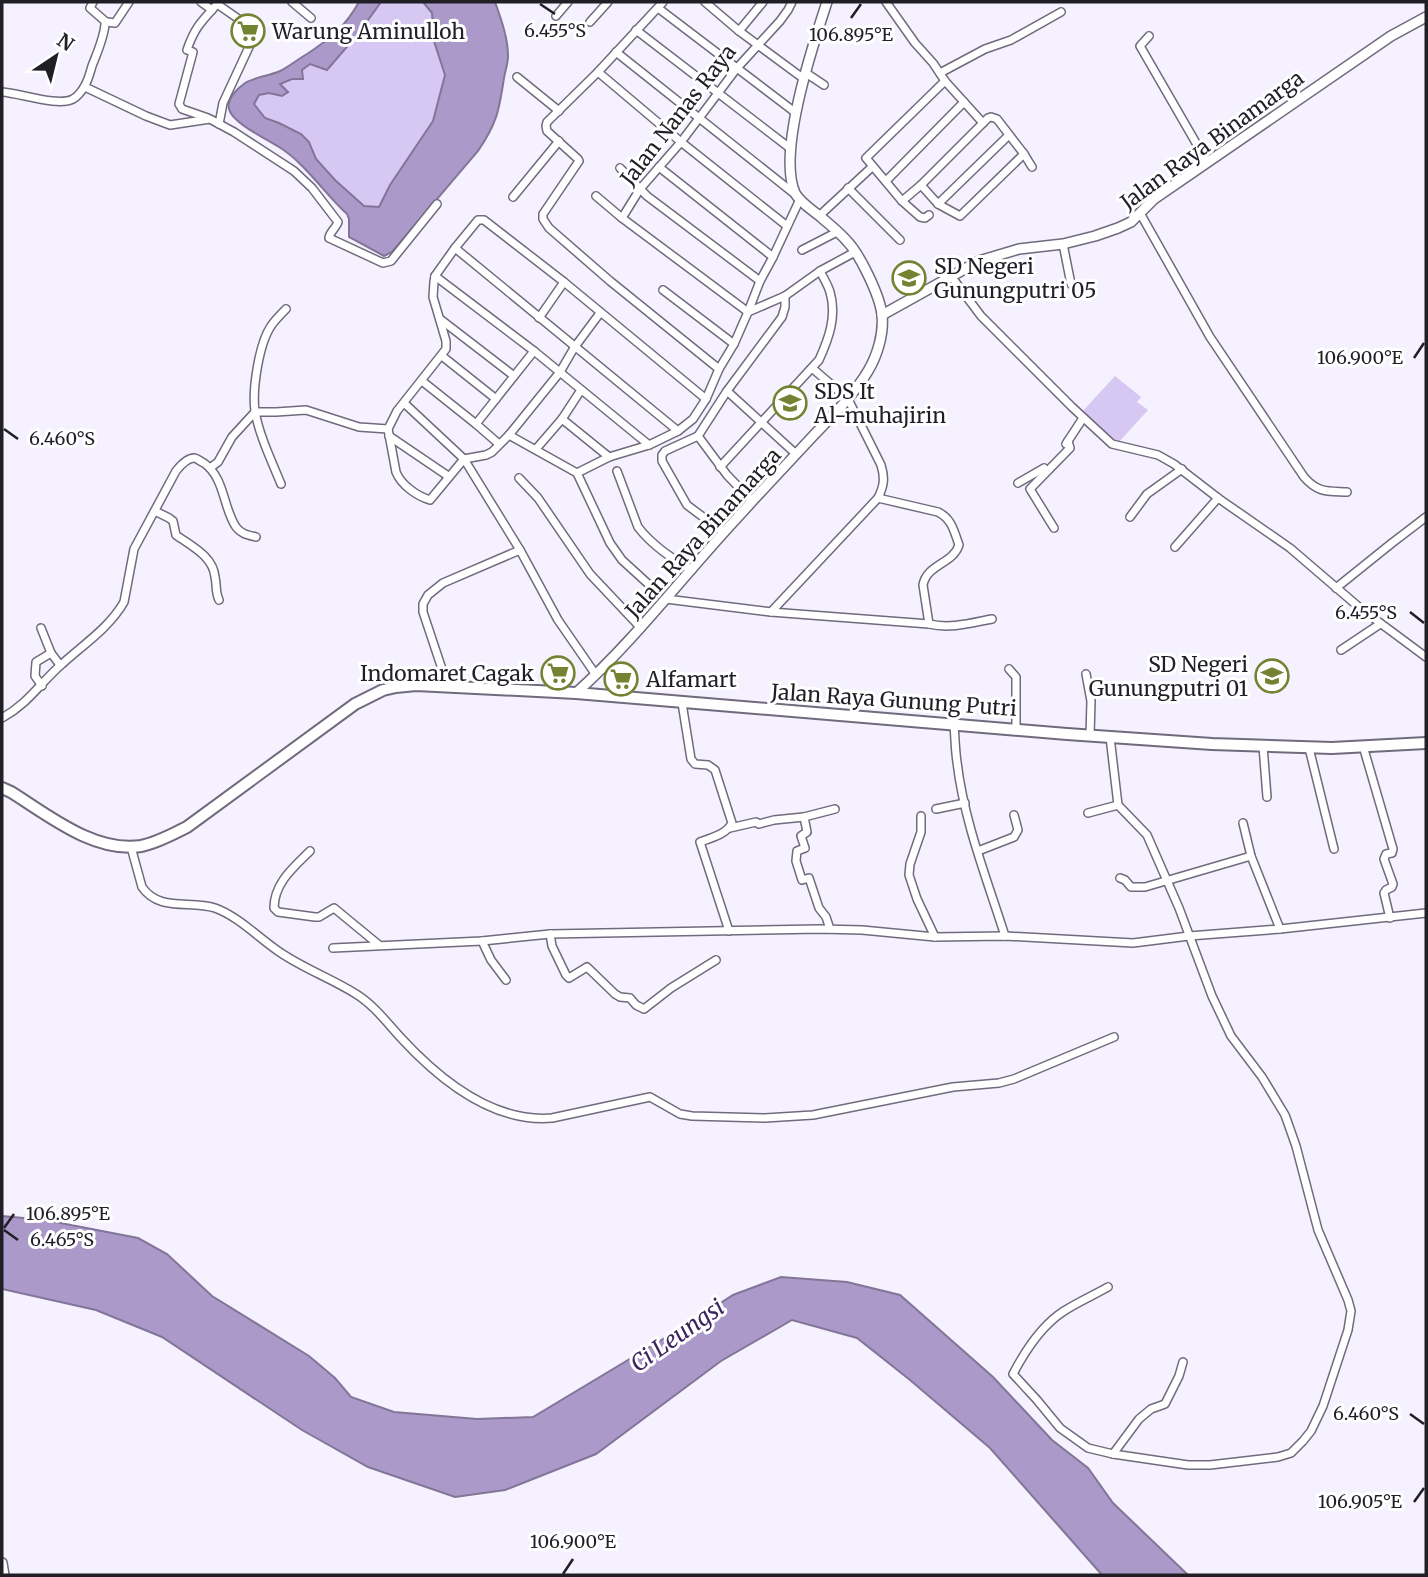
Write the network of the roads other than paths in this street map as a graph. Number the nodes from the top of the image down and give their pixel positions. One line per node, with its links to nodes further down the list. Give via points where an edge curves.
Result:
1 (93, 2): 18 (street, via 90,8)
2 (129, 2): 18 (street, via 115,23)
3 (201, 2): 12 (street)
4 (292, 2): 17 (street)
5 (566, 2): 15 (street)
6 (608, 2): 19 (street)
7 (705, 2): 21 (street)
8 (763, 2): 21 (street)
9 (792, 2): 23 (street, Jalan Nanas Raya)
10 (827, 2): 28 (street)
11 (891, 3): 27 (street)
12 (216, 5): 39 (street, via 199,24 187,50 193,52 179,104); 41 (street, via 255,33 223,103)
13 (661, 5): 20 (street); 25 (street)
14 (1061, 12): 27 (street)
15 (556, 16)
16 (1426, 17): 47 (street, Jalan Raya Binamarga)
17 (311, 18)
18 (106, 22): 32 (street)
19 (590, 22)
20 (636, 30): 24 (street); 34 (street)
21 (739, 30): 23 (street)
22 (1149, 36): 47 (street, via 1140,46)
23 (758, 44): 25 (street, Jalan Nanas Raya); 28 (street)
24 (616, 52): 26 (street); 38 (street)
25 (737, 68): 34 (street, Jalan Nanas Raya); 37 (street)
26 (598, 72): 36 (street); 44 (street)
27 (940, 73): 30 (street)
28 (805, 76): 31 (street); 37 (street)
29 (517, 77): 36 (street)
30 (945, 81): 35 (street); 49 (street, via 866,158)
31 (824, 85)
32 (85, 86): 33 (street, via 75,99 64,101); 39 (street, via 170,125)
33 (2, 92)
34 (718, 94): 38 (street, Jalan Nanas Raya); 45 (street)
35 (964, 102): 40 (street); 52 (street)
36 (558, 111): 43 (street, via 545,126)
37 (796, 114): 45 (street)
38 (700, 118): 44 (street, Jalan Nanas Raya); 58 (street)
39 (210, 120): 41 (street)
40 (983, 123): 42 (street, via 994,118); 53 (street)
41 (219, 124): 60 (street, via 287,165 313,188 338,222 329,238 383,262 391,261)
42 (1009, 135): 46 (street); 61 (street)
43 (559, 141): 57 (street); 93 (street, via 579,164 542,219)
44 (681, 142): 48 (street, Jalan Nanas Raya); 66 (street)
45 (790, 149): 58 (street, via 791,179)
46 (1024, 155): 50 (street); 61 (street, via 960,216)
47 (1207, 162): 62 (street, Jalan Raya Binamarga)
48 (659, 167): 55 (street, Jalan Nanas Raya); 73 (street)
49 (872, 167): 52 (street); 54 (street)
50 (1032, 167)
51 (620, 168): 55 (street)
52 (886, 181): 59 (street)
53 (920, 185): 59 (street); 61 (street)
54 (848, 188): 64 (street); 68 (street)
55 (640, 190): 65 (street, Jalan Nanas Raya); 77 (street)
56 (596, 196): 65 (street)
57 (513, 197)
58 (798, 197): 64 (street); 66 (street)
59 (902, 201): 63 (street, via 920,217)
60 (437, 204)
61 (938, 204)
62 (1140, 213): 69 (street, Jalan Raya Binamarga, via 1118,228); 128 (street, via 1210,337 1304,477 1323,491)
63 (929, 215)
64 (819, 216): 67 (street)
65 (622, 218): 83 (street, Jalan Nanas Raya)
66 (787, 226): 73 (street)
67 (837, 232): 71 (street); 72 (street)
68 (900, 240)
69 (1063, 244): 76 (street, Jalan Raya Binamarga, via 998,254); 79 (street)
70 (455, 248): 75 (street); 78 (street, via 482,219); 87 (street)
71 (802, 250)
72 (855, 252): 74 (street); 85 (street, via 873,285)
73 (773, 257): 77 (street)
74 (820, 271): 81 (street); 92 (street, via 830,292 832,321 828,340)
75 (435, 276): 86 (street, via 433,297); 90 (street)
76 (951, 276): 85 (street, Jalan Raya Binamarga); 104 (street, via 981,316)
77 (760, 281): 83 (street)
78 (564, 282): 84 (street); 87 (street)
79 (1071, 284)
80 (663, 290): 88 (street)
81 (785, 296): 83 (street); 98 (street, via 782,317)
82 (286, 309): 103 (street, via 271,325 262,348)
83 (748, 312): 88 (street)
84 (600, 313): 89 (street); 100 (street)
85 (882, 315): 101 (street, Jalan Raya Binamarga, via 874,359)
86 (439, 318): 91 (street, via 446,341); 95 (street)
87 (539, 318): 89 (street)
88 (734, 344): 93 (street)
89 (574, 348): 94 (street); 108 (street)
90 (534, 351): 94 (street); 95 (street)
91 (442, 356): 96 (street); 99 (street)
92 (812, 368): 101 (street); 106 (street)
93 (719, 369): 100 (street)
94 (560, 372): 97 (street); 110 (street)
95 (514, 376): 99 (street)
96 (422, 381): 102 (street); 107 (street)
97 (581, 390): 105 (street); 114 (street)
98 (727, 391): 106 (street); 111 (street)
99 (496, 399): 107 (street)
100 (706, 399): 108 (street)
101 (848, 399): 116 (street, Jalan Raya Binamarga); 129 (street, via 885,477)
102 (404, 403): 109 (street); 118 (street)
103 (255, 412): 109 (street, via 306,410); 120 (street); 127 (street)
104 (1083, 418): 112 (street); 121 (street, via 1112,444 1158,455)
105 (562, 419): 115 (street); 117 (street)
106 (762, 422): 116 (street); 119 (street)
107 (476, 424): 113 (street)
108 (678, 431): 114 (street)
109 (388, 432): 124 (street); 124 (street, via 399,479 406,486 430,500)
110 (509, 435): 113 (street); 115 (street)
111 (698, 436): 119 (street); 136 (street, via 665,451 662,461 687,505)
112 (1068, 441): 126 (street, via 1041,471); 135 (street, via 1070,448 1030,489)
113 (499, 444): 118 (street, via 486,455)
114 (649, 445): 117 (street)
115 (536, 449): 123 (street)
116 (796, 454): 131 (street, Jalan Raya Binamarga)
117 (609, 457): 123 (street)
118 (464, 459): 124 (street); 139 (street)
119 (720, 467): 131 (street)
120 (210, 468): 132 (street, via 198,459 184,462); 137 (street, via 235,525 243,534)
121 (1182, 469): 130 (street); 133 (street, via 1147,494)
122 (617, 471): 140 (street, via 643,534)
123 (577, 473): 142 (street, via 622,561)
124 (448, 476)
125 (519, 478): 150 (street, via 590,574)
126 (1018, 482)
127 (281, 484)
128 (1348, 492)
129 (878, 498): 145 (street); 147 (street, via 938,512 950,520 959,545 955,555 924,579)
130 (1217, 498): 138 (street); 141 (street, via 1290,548)
131 (752, 501): 136 (street, Jalan Raya Binamarga)
132 (155, 511): 144 (street, via 169,518 176,535 213,566); 154 (street, via 134,549 120,609)
133 (1130, 517)
134 (1426, 517): 141 (street)
135 (1054, 528)
136 (723, 532): 140 (street, Jalan Raya Binamarga)
137 (256, 537)
138 (1175, 547)
139 (520, 550): 157 (street, via 558,620); 159 (street, via 443,583 428,595 423,612)
140 (692, 570): 143 (street, Jalan Raya Binamarga)
141 (1336, 588): 148 (street)
142 (656, 592)
143 (666, 599): 145 (street); 150 (street, Jalan Raya Binamarga)
144 (219, 600)
145 (771, 612): 147 (street)
146 (992, 619): 147 (street, via 947,627)
147 (929, 624)
148 (1380, 624): 151 (street); 153 (street)
149 (41, 628): 152 (street)
150 (641, 628): 157 (street, Jalan Raya Binamarga)
151 (1341, 650)
152 (51, 653): 154 (street); 158 (street, via 35,664)
153 (1426, 657)
154 (60, 665): 158 (street)
155 (1009, 669): 164 (street, via 1016,677)
156 (1086, 674): 165 (street)
157 (596, 675): 160 (street, Jalan Raya Binamarga)
158 (41, 686): 162 (street)
159 (450, 688): 160 (main road, Jalan Raya Gunung Putri); 183 (main road, Jalan Raya Gunung Putri, via 416,685 370,695 187,827)
160 (576, 693): 161 (main road, Jalan Raya Gunung Putri)
161 (682, 703): 163 (main road, Jalan Raya Gunung Putri); 182 (street, via 691,759 715,770)
162 (2, 718)
163 (954, 724): 164 (main road, Jalan Raya Gunung Putri); 173 (street)
164 (1016, 729): 165 (main road, Jalan Raya Gunung Putri)
165 (1090, 735): 166 (main road, Jalan Raya Gunung Putri)
166 (1110, 737): 168 (main road, Jalan Raya Gunung Putri); 174 (street)
167 (1426, 743): 169 (main road, Jalan Raya Gunung Putri)
168 (1263, 746): 170 (main road, Jalan Raya Gunung Putri); 172 (street)
169 (1363, 746): 170 (main road, Jalan Raya Gunung Putri); 191 (street, via 1393,849 1384,859 1393,884 1384,893)
170 (1309, 748): 184 (street)
171 (2, 788): 183 (main road, Jalan Raya Gunung Putri, via 74,831 96,841)
172 (1267, 797)
173 (965, 803): 176 (street); 186 (street)
174 (1118, 805): 177 (street); 189 (street, via 1147,835)
175 (835, 809): 180 (street)
176 (936, 809)
177 (1088, 813)
178 (1014, 815): 186 (street, via 1018,830 1014,837)
179 (921, 816): 198 (street, via 909,875)
180 (804, 817): 182 (street); 192 (street, via 807,832 801,836 805,848 797,851 796,861 802,880 812,882)
181 (1243, 823): 187 (street)
182 (730, 828): 194 (street, via 700,842)
183 (131, 847): 204 (street, via 142,887 153,899 219,909 301,966 358,995 444,1078 487,1106 513,1115 552,1118 650,1097 692,1116 813,1115 953,1087 999,1083)
184 (1334, 849)
185 (310, 851): 200 (street, via 283,879 274,908 315,918 334,908)
186 (978, 851): 196 (street)
187 (1251, 856): 189 (street); 193 (street)
188 (1120, 878): 189 (street, via 1134,887)
189 (1167, 880): 197 (street)
190 (1426, 913): 191 (street)
191 (1390, 918): 193 (street)
192 (830, 929): 194 (street); 198 (street)
193 (1280, 929): 197 (street)
194 (729, 931): 195 (street)
195 (550, 934): 199 (street); 202 (street, via 569,978 587,967 608,989 644,1009)
196 (1005, 936): 197 (street, via 1133,943); 198 (street)
197 (1189, 936): 207 (street, via 1231,1036 1285,1115 1318,1230 1348,1300 1350,1320 1323,1406 1311,1431 1291,1453 1203,1465)
198 (935, 937)
199 (482, 942): 200 (street); 203 (street)
200 (379, 946): 201 (street)
201 (333, 947)
202 (716, 960)
203 (506, 980)
204 (1114, 1037)
205 (1108, 1287): 207 (street, via 1051,1322 1013,1374 1060,1428 1088,1448)
206 (1183, 1362): 207 (street, via 1165,1404 1139,1419)
207 (1113, 1454)
208 (2, 1563): 209 (street)
209 (5, 1575)

